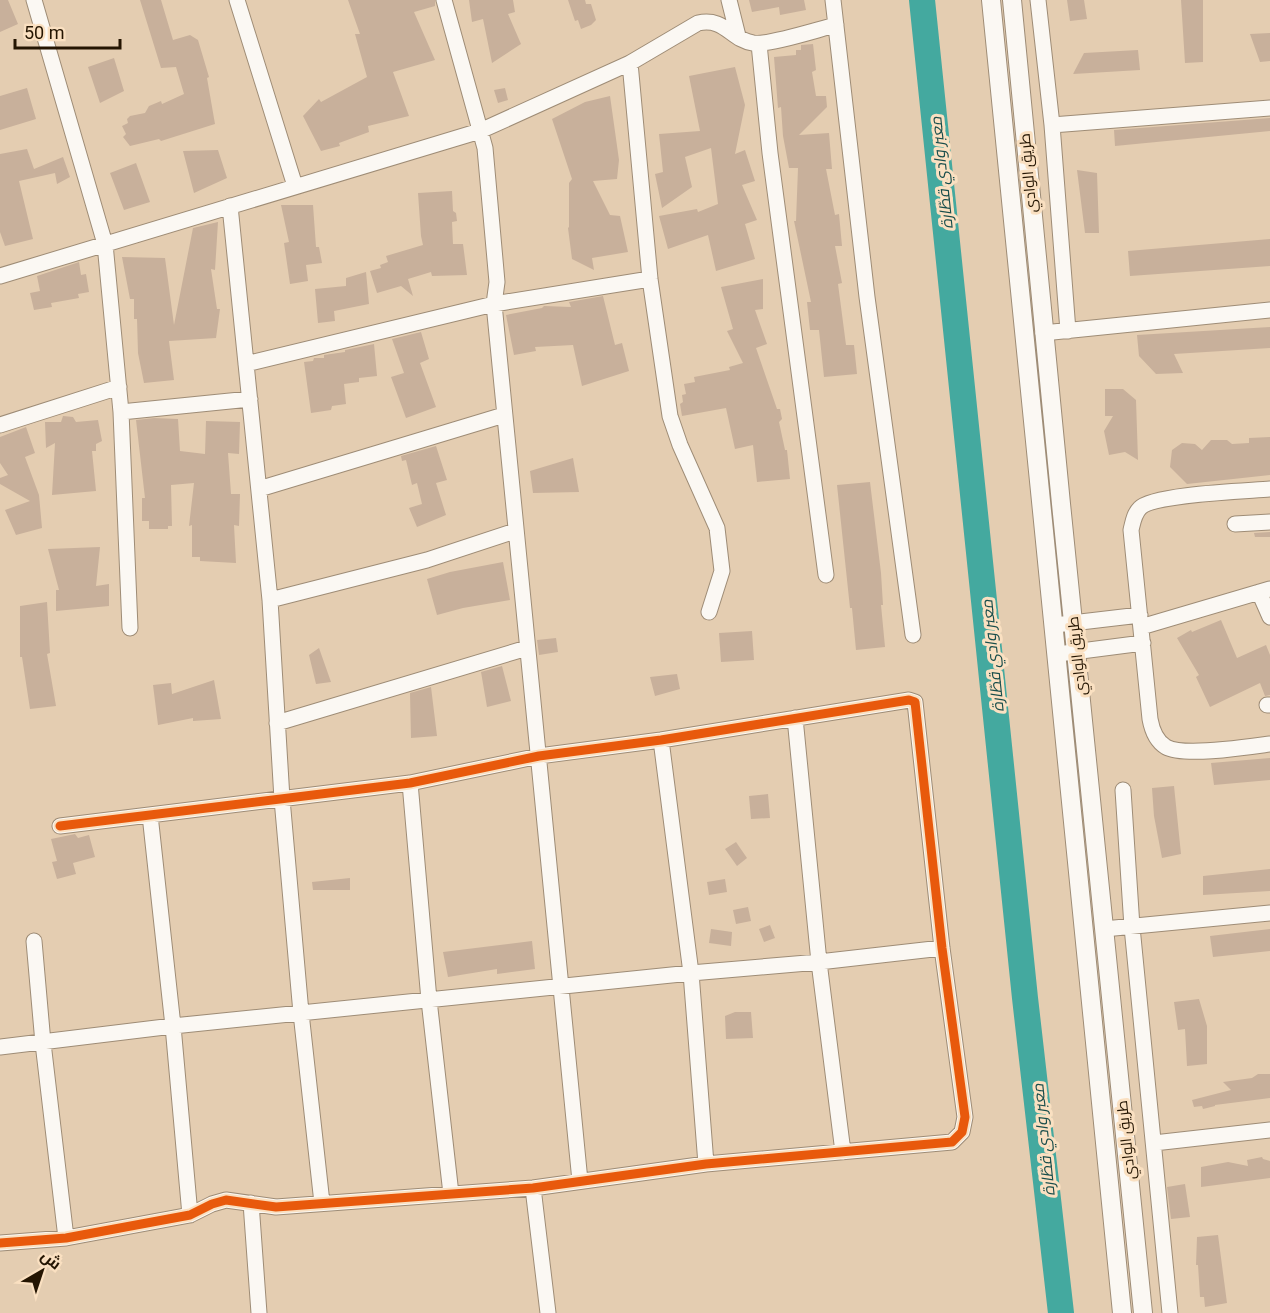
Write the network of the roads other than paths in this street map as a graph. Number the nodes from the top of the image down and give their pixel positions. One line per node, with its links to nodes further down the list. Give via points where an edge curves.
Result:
1 (34, 0): 18 (street)
2 (237, 0): 16 (street)
3 (444, 0): 15 (street)
4 (729, 0): 10 (street)
5 (833, 0): 9 (street)
6 (992, 0): 42 (main road, طريق الوادي)
7 (1012, 0): 24 (main road, طريق الوادي)
8 (1038, 0): 14 (street)
9 (836, 25): 11 (street); 45 (street, via 868,307)
10 (738, 36): 11 (street); 12 (street, via 718,23 698,23)
11 (759, 44): 36 (street)
12 (630, 63): 15 (street); 20 (street)
13 (1270, 108): 14 (street)
14 (1052, 126): 23 (street)
15 (480, 131): 16 (street); 21 (street, via 485,147 497,282)
16 (295, 186): 17 (street)
17 (230, 206): 18 (street); 25 (street)
18 (105, 244): 19 (street); 26 (street)
19 (0, 276)
20 (650, 279): 21 (street); 39 (street, via 670,416 717,528 722,572)
21 (495, 304): 25 (street); 29 (street)
22 (1270, 310): 23 (street)
23 (1068, 331): 24 (street)
24 (1043, 333): 41 (main road, طريق الوادي)
25 (246, 364): 27 (street)
26 (119, 387): 28 (street); 30 (street)
27 (250, 399): 28 (street); 31 (street)
28 (121, 412): 43 (street)
29 (504, 415): 31 (street); 35 (street)
30 (0, 425)
31 (259, 489): 38 (street)
32 (1270, 489): 44 (street, via 1171,498 1141,507 1131,530)
33 (1270, 522): 34 (street)
34 (1235, 524)
35 (514, 531): 38 (street, via 427,560); 46 (street)
36 (826, 575)
37 (1264, 590): 40 (street); 44 (street)
38 (270, 600): 50 (street)
39 (709, 612)
40 (1270, 617)
41 (1074, 623): 42 (street); 44 (street); 47 (main road, طريق الوادي)
42 (1055, 625): 48 (main road, طريق الوادي)
43 (130, 628)
44 (1141, 628): 47 (street); 52 (street, via 1156,738 1178,750)
45 (913, 635)
46 (527, 648): 50 (street); 53 (street)
47 (1077, 652): 48 (street); 61 (main road, طريق الوادي)
48 (1058, 654): 73 (main road, طريق الوادي)
49 (795, 718): 51 (street); 63 (street, via 915,702); 64 (street)
50 (277, 723): 56 (street)
51 (661, 740): 53 (street); 65 (street)
52 (1270, 744)
53 (539, 756): 54 (street); 66 (street)
54 (410, 783): 56 (street); 67 (street)
55 (1123, 790): 60 (street)
56 (282, 799): 57 (street); 68 (street)
57 (150, 815): 58 (street); 69 (street)
58 (60, 826)
59 (1270, 914): 60 (street)
60 (1132, 927): 61 (street); 75 (street)
61 (1104, 929): 72 (main road, طريق الوادي)
62 (34, 941): 70 (street)
63 (942, 948): 64 (street); 76 (street, via 965,1117 962,1132 952,1142)
64 (819, 962): 65 (street); 76 (street)
65 (692, 973): 66 (street); 77 (street)
66 (563, 987): 67 (street); 78 (street)
67 (429, 1000): 68 (street); 80 (street)
68 (301, 1013): 69 (street); 82 (street)
69 (173, 1026): 70 (street); 83 (street)
70 (43, 1043): 71 (street); 84 (street)
71 (0, 1047)
72 (1124, 1122): 73 (main road); 89 (main road, طريق الوادي)
73 (1104, 1124): 88 (main road, طريق الوادي)
74 (1270, 1130): 75 (street)
75 (1154, 1143): 90 (street)
76 (843, 1152): 77 (street)
77 (706, 1164): 78 (street)
78 (580, 1181): 79 (street)
79 (533, 1188): 80 (street); 87 (street)
80 (451, 1194): 82 (street)
81 (251, 1203): 82 (street, via 276,1207); 83 (street, via 226,1200); 86 (street)
82 (322, 1203)
83 (190, 1215): 84 (street)
84 (66, 1238): 85 (street)
85 (0, 1243)
86 (259, 1313)
87 (548, 1313)
88 (1122, 1313)
89 (1143, 1313)
90 (1170, 1313)

